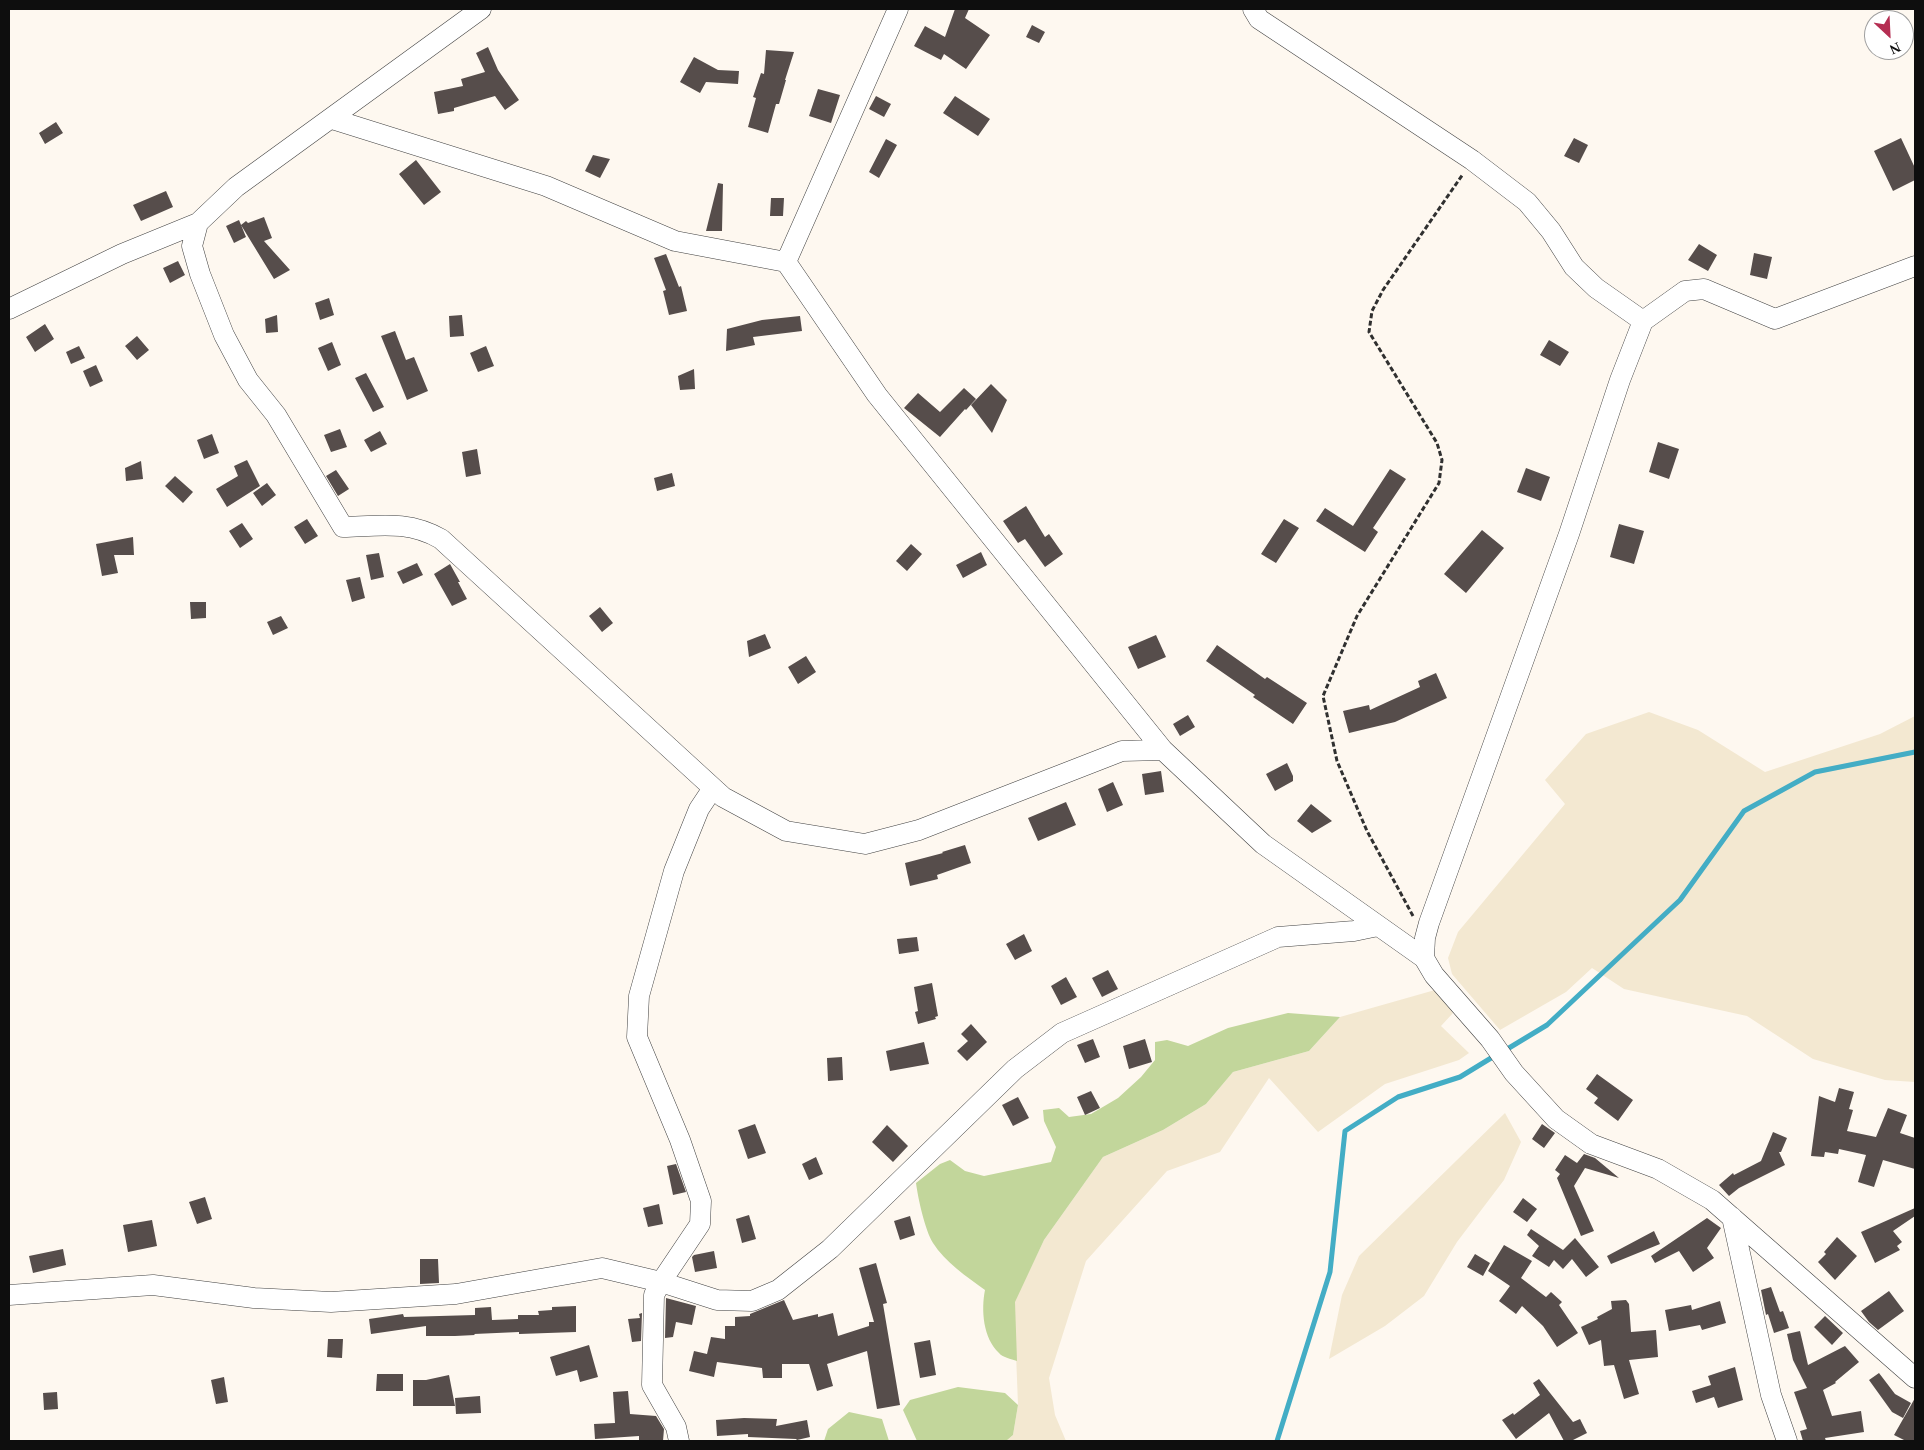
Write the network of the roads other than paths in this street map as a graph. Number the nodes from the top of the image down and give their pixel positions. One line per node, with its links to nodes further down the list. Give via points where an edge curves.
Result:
1 (481, 9): 4 (street)
2 (898, 9): 7 (street)
3 (1253, 9): 10 (street, via 1259,20 1472,160 1527,202 1574,267 1596,288)
4 (460, 16): 5 (street)
5 (332, 119): 6 (street, via 236,187); 7 (street, via 546,186 675,240)
6 (198, 223): 9 (street, via 122,254); 12 (street, via 192,246 224,335 248,380 276,415 343,527 409,526 441,539)
7 (786, 262): 11 (street, via 877,395)
8 (1915, 266): 10 (street, via 1775,320 1704,289 1685,291)
9 (9, 309)
10 (1643, 321): 14 (street, via 1429,923)
11 (1164, 750): 12 (street, via 1122,751 919,830 865,844 786,831 723,797); 13 (street, via 1263,844)
12 (713, 788): 16 (street, via 699,809 674,871 639,996 637,1036 701,1201 700,1224)
13 (1378, 926): 14 (street); 16 (street, via 1278,937 1062,1033 1015,1069 830,1249 778,1290 752,1301 716,1300)
14 (1424, 958): 15 (street, via 1434,975 1490,1039 1514,1073 1556,1119 1591,1144 1658,1169 1712,1200)
15 (1732, 1217): 18 (street); 20 (street, via 1771,1395)
16 (661, 1282): 17 (street, via 602,1268 456,1294 331,1302 254,1298 154,1285); 19 (street, via 654,1295 652,1385 676,1427)
17 (9, 1295)
18 (1915, 1378)
19 (679, 1441)
20 (1787, 1441)

